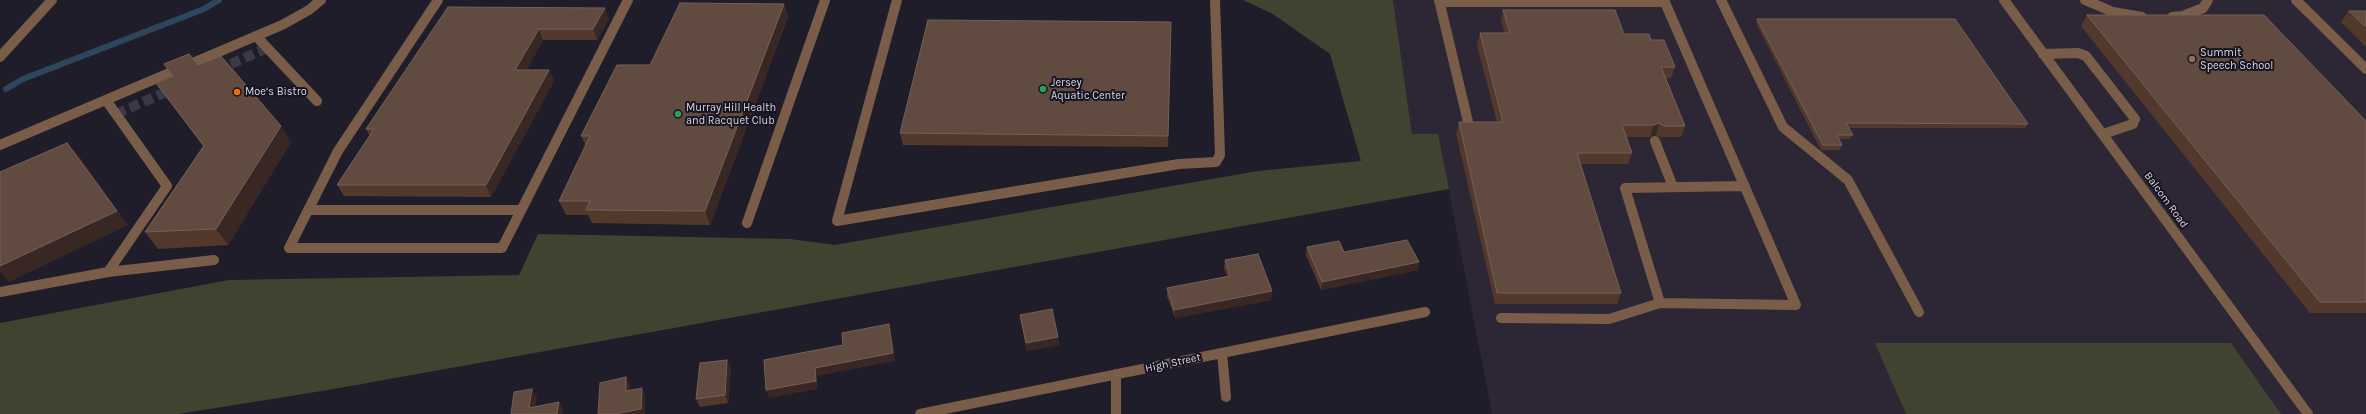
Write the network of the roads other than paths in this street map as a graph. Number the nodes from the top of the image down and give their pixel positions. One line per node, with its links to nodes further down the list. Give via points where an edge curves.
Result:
1 (52, 0): 17 (street)
2 (321, 0): 15 (street, via 300,16)
3 (438, 0): 27 (street, via 338,151)
4 (628, 0): 28 (street)
5 (825, 0): 29 (street)
6 (898, 0): 7 (street, via 837,221 1179,164 1216,162 1220,155)
7 (1215, 0)
8 (1721, 0): 35 (street, via 1783,127 1848,180)
9 (2004, 0): 16 (street, Balcom Road)
10 (2085, 0): 11 (street, via 2113,12 2157,17 2183,16 2203,8)
11 (2208, 0)
12 (2296, 0): 18 (street)
13 (1440, 1): 14 (street); 21 (street)
14 (1664, 1): 25 (street)
15 (256, 36): 19 (street); 20 (street)
16 (2043, 54): 22 (street, Balcom Road); 22 (street, via 2078,53 2086,56 2135,119 2134,124)
17 (0, 57)
18 (2366, 69)
19 (106, 100): 24 (street); 31 (street, via 167,186)
20 (317, 101)
21 (1469, 126)
22 (2103, 134): 42 (street, Balcom Road)
23 (1655, 141): 26 (street)
24 (0, 145)
25 (1745, 186): 26 (street); 33 (street, via 1796,305)
26 (1673, 187): 33 (street, via 1625,188)
27 (308, 210): 28 (street); 28 (street, via 289,248 502,248)
28 (521, 210)
29 (747, 223)
30 (214, 260): 31 (street)
31 (108, 272): 32 (street)
32 (0, 292)
33 (1660, 303): 36 (street, via 1609,319)
34 (1425, 312): 37 (street, High Street)
35 (1919, 312)
36 (1501, 318)
37 (1222, 353): 38 (street, High Street); 39 (street)
38 (1116, 374): 40 (street, High Street); 41 (street)
39 (1226, 397)
40 (920, 414)
41 (1116, 414)
42 (2308, 414)

